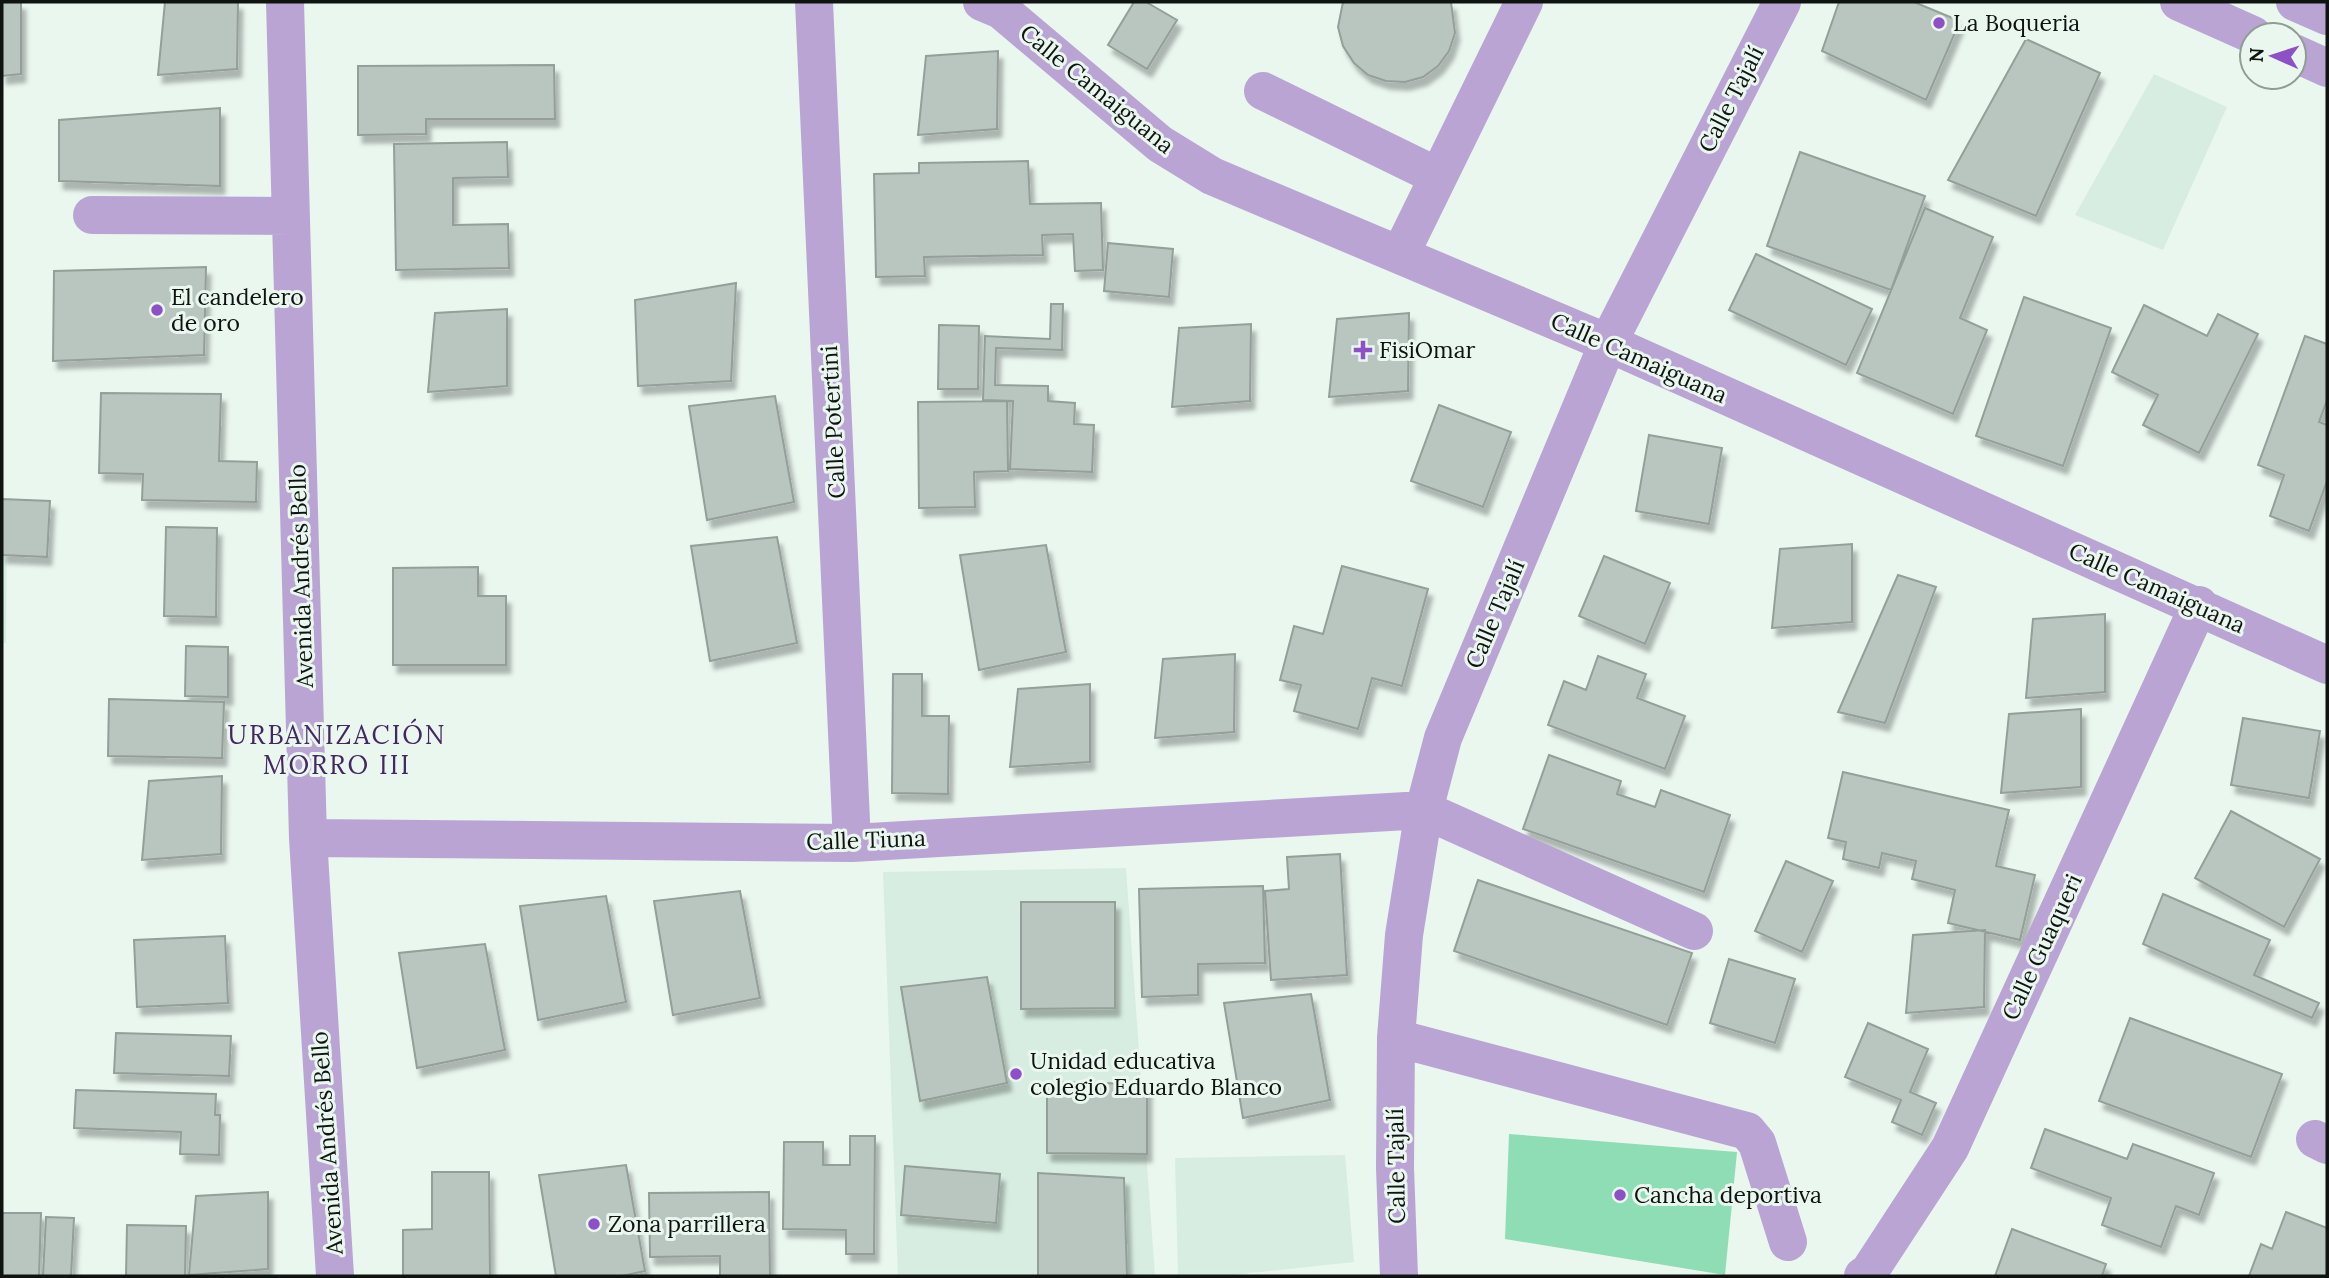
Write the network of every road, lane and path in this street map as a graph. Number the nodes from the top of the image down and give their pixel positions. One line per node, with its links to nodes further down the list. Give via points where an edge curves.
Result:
1 (285, 2): 15 (street, Avenida Andrés Bello)
2 (814, 2): 22 (street, Calle Potertini)
3 (982, 2): 16 (street, Calle Camaiguana, via 1001,10 1160,144 1212,176)
4 (1524, 2): 13 (street)
5 (1782, 2): 17 (street, Calle Tajalí)
6 (2179, 2): 9 (street)
7 (2295, 2): 8 (street)
8 (2327, 16)
9 (2238, 28)
10 (2308, 60): 11 (street)
11 (2327, 68)
12 (1263, 91): 13 (street)
13 (1437, 176): 16 (street)
14 (92, 215): 15 (street)
15 (292, 216): 21 (street, Avenida Andrés Bello)
16 (1400, 255): 17 (street, Calle Camaiguana)
17 (1608, 343): 18 (street, Calle Camaiguana); 20 (street, Calle Tajalí, via 1443,738)
18 (2199, 606): 19 (street, Calle Camaiguana); 28 (street, Calle Guaqueri, via 1950,1148)
19 (2327, 665)
20 (1424, 810): 22 (street, Calle Tiuna); 23 (street); 24 (street, Calle Tajalí, via 1404,935)
21 (308, 838): 22 (street, Calle Tiuna); 26 (street, Avenida Andrés Bello)
22 (852, 843)
23 (1694, 931)
24 (1396, 1038): 25 (street, via 1747,1131 1757,1143); 27 (street, Calle Tajalí)
25 (1788, 1241)
26 (335, 1276)
27 (1399, 1276)
28 (1863, 1276)

